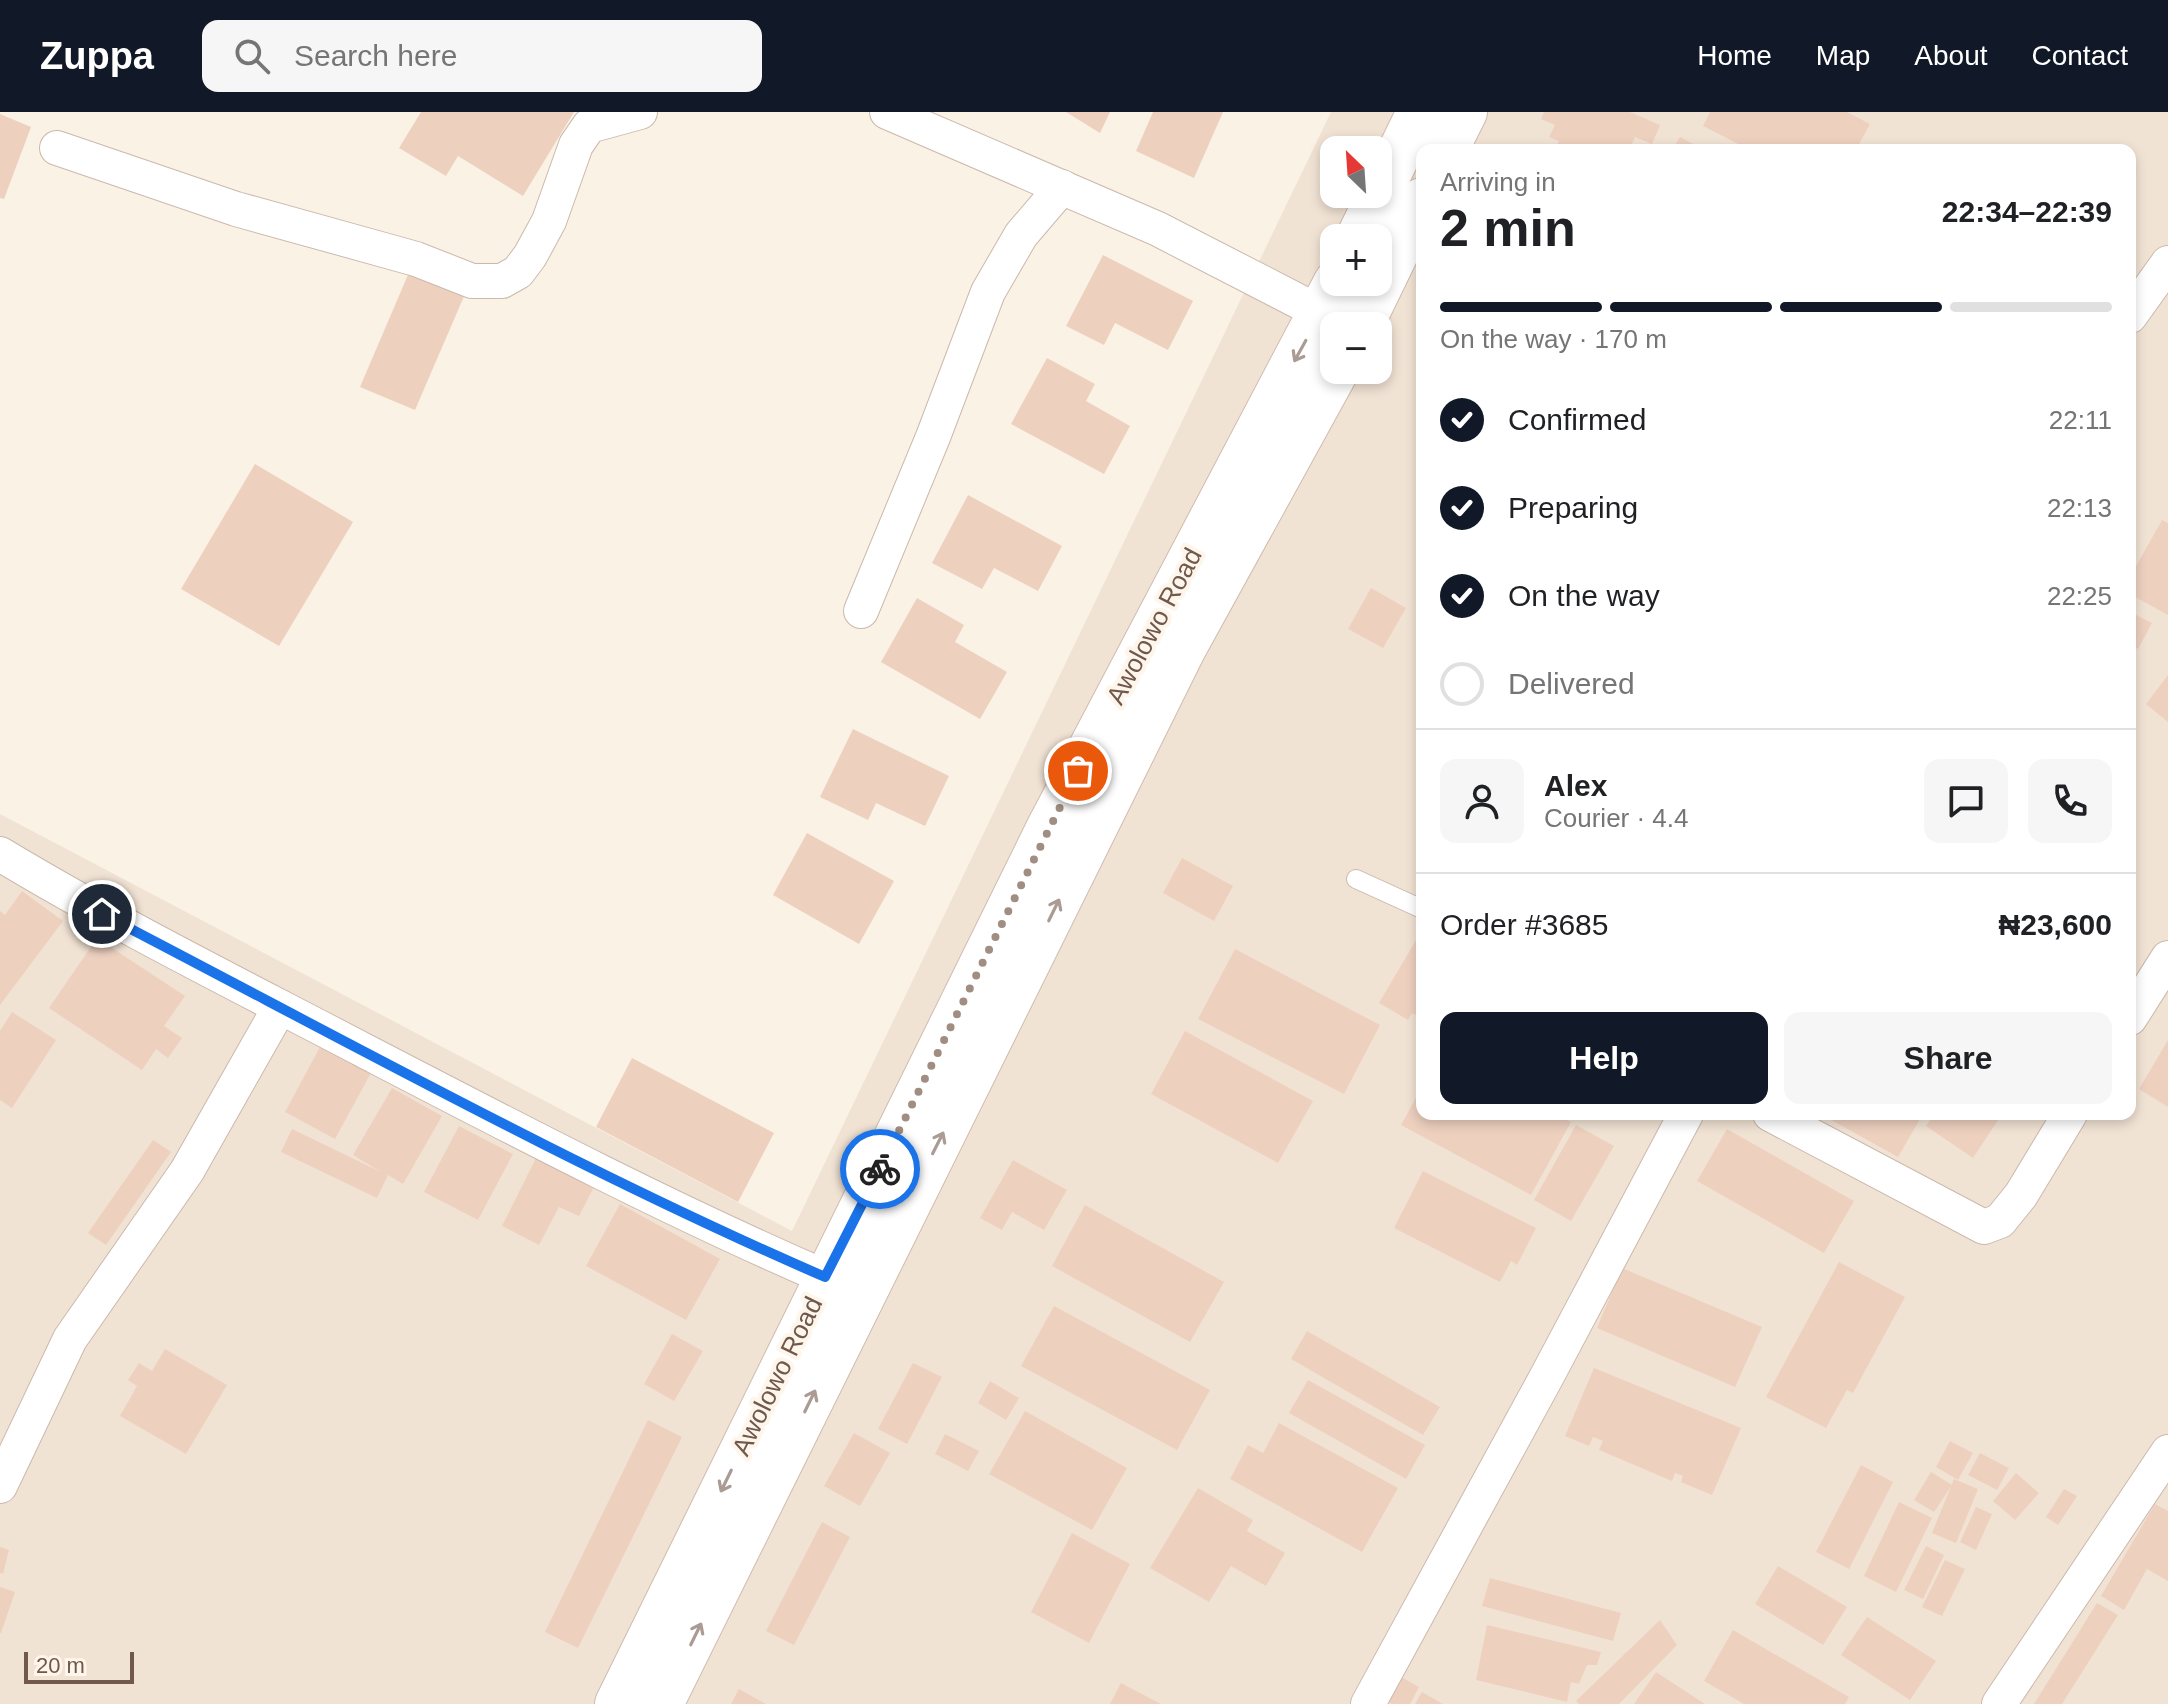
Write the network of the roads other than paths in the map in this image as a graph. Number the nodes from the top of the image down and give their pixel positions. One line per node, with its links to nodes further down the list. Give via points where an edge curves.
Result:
1 (640, 112): 6 (street, via 589,126 530,256 502,281 472,281)
2 (887, 112): 7 (street)
3 (1419, 112): 9 (main road)
4 (1465, 112): 5 (main road)
5 (1449, 144)
6 (57, 148)
7 (1062, 187): 11 (street); 14 (street, via 1021,235 988,292)
8 (1416, 208): 11 (main road, Awolowo Road)
9 (1365, 224)
10 (2168, 263): 12 (street)
11 (1339, 307): 24 (main road, Awolowo Road, one-way to 24, via 1252,438 1049,827)
12 (2136, 308)
13 (1329, 384): 28 (main road, Awolowo Road, one-way to 13, via 1183,650)
14 (861, 611)
15 (0, 854): 19 (street, via 77,901)
16 (1356, 879): 17 (lane)
17 (1416, 906)
18 (2168, 958): 20 (street)
19 (280, 1007): 24 (street, via 744,1242); 26 (street, via 187,1171 70,1339)
20 (2136, 1009)
21 (1683, 1120): 29 (street)
22 (1781, 1120): 23 (street, via 1984,1227 2000,1221 2021,1195)
23 (2066, 1120)
24 (825, 1277): 27 (main road, Awolowo Road, one-way to 27)
25 (2168, 1452): 30 (street)
26 (0, 1486)
27 (617, 1704)
28 (661, 1704)
29 (1368, 1704)
30 (1999, 1704)

